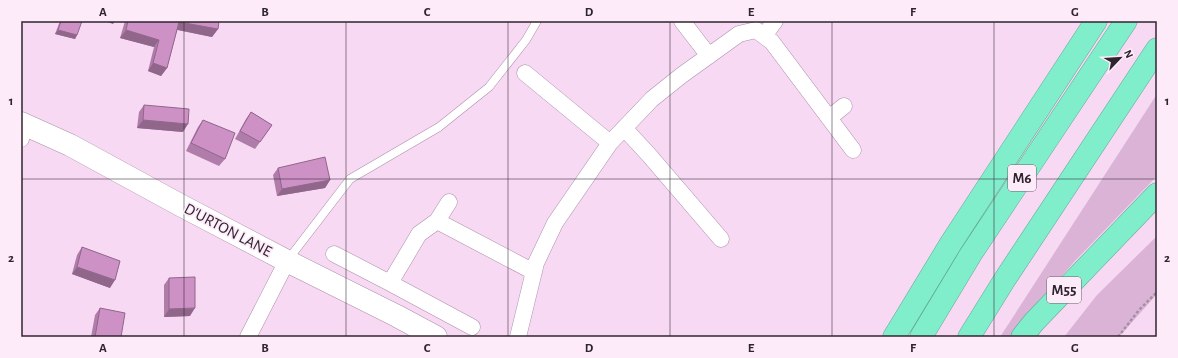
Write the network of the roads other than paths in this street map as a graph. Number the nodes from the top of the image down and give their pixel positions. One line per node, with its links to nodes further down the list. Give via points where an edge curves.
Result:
1 (537, 21): 22 (lane, via 526,40 489,87 439,127 350,179)
2 (682, 21): 8 (street)
3 (776, 21): 6 (street)
4 (1096, 21): 29 (highway, via 951,243)
5 (1126, 21): 30 (highway, M6, via 971,254)
6 (764, 36): 8 (street, via 756,30 739,34); 11 (street, via 772,42)
7 (1157, 49): 31 (highway, M6)
8 (709, 56): 13 (street, via 652,99)
9 (525, 73): 14 (street)
10 (844, 106): 11 (street)
11 (829, 118): 15 (street)
12 (22, 128): 22 (street, D'URTON LANE, via 70,145)
13 (624, 128): 14 (street); 19 (street)
14 (610, 143): 23 (street, via 555,223)
15 (853, 150)
16 (1157, 194): 20 (highway, M55)
17 (449, 202): 18 (street)
18 (437, 221): 23 (street); 24 (street, via 419,234)
19 (721, 239)
20 (1108, 245): 32 (highway, M55); 33 (highway, M55)
21 (334, 254): 24 (street)
22 (287, 261): 26 (street); 27 (street, D'URTON LANE)
23 (534, 272): 28 (street)
24 (390, 282): 25 (street)
25 (472, 327)
26 (248, 337)
27 (436, 337)
28 (518, 337)
29 (894, 337)
30 (920, 337)
31 (969, 337)
32 (1022, 337)
33 (1037, 337)

